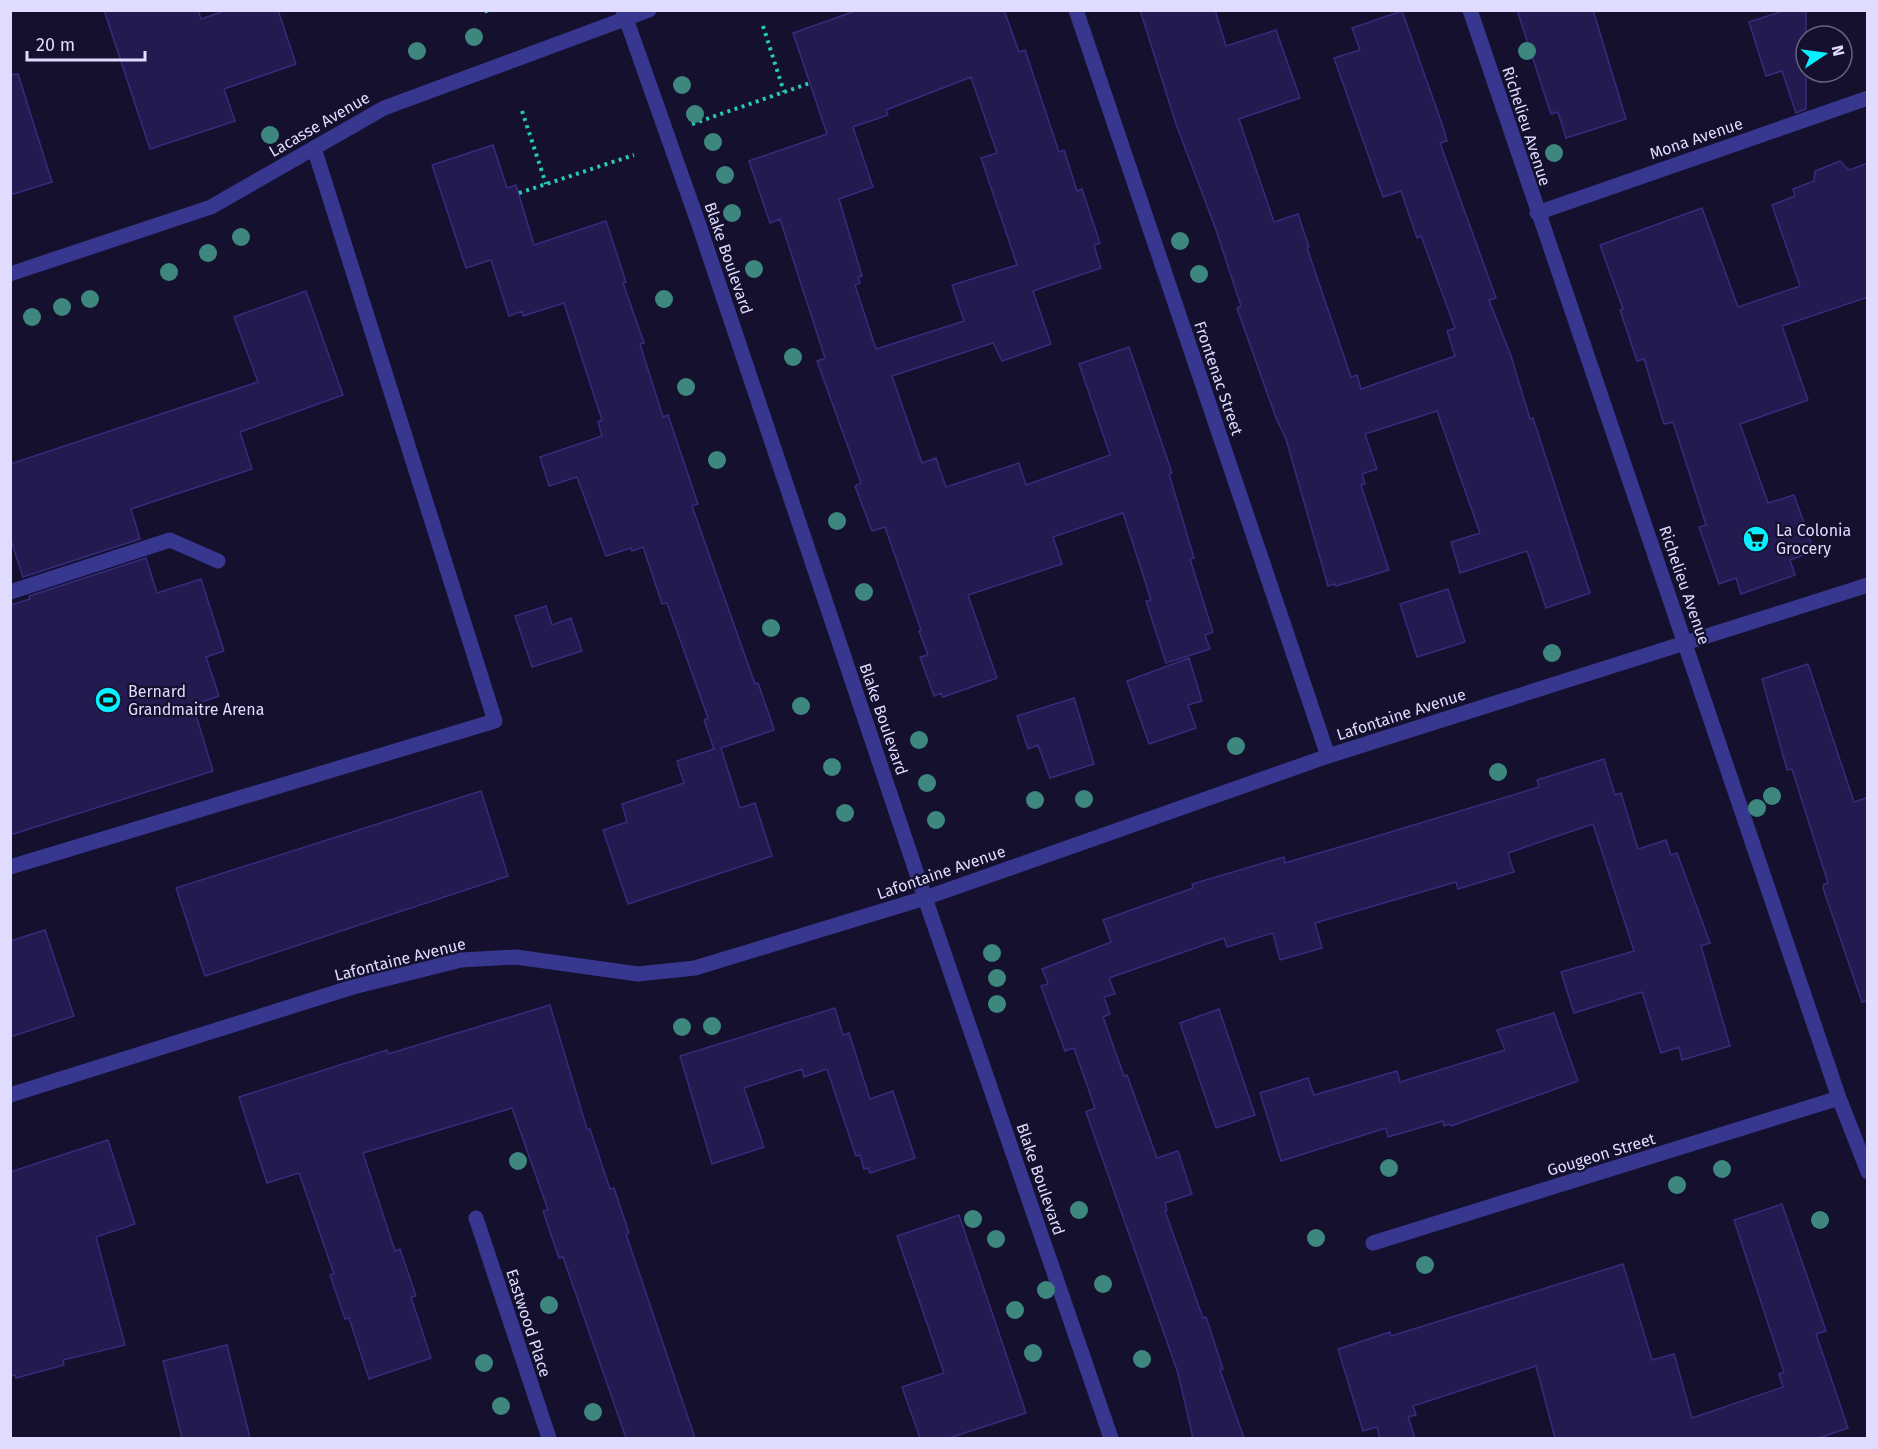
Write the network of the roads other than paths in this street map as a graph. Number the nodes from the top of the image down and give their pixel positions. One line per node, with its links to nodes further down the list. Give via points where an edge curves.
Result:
1 (649, 10): 4 (street, Lacasse Avenue)
2 (1076, 10): 13 (street, Frontenac Street)
3 (1470, 10): 7 (street, Richelieu Avenue)
4 (624, 14): 6 (street, Lacasse Avenue, via 384,108); 15 (street, Blake Boulevard)
5 (1868, 98): 7 (street, Mona Avenue)
6 (314, 148): 8 (street, Lacasse Avenue, via 211,207); 14 (street, via 495,721)
7 (1537, 213): 12 (street, Richelieu Avenue)
8 (10, 274)
9 (218, 561): 11 (street, via 170,540)
10 (1868, 585): 12 (street, Lafontaine Avenue)
11 (10, 592)
12 (1686, 642): 13 (street, Lafontaine Avenue); 17 (street, Richelieu Avenue)
13 (1328, 756): 15 (street, Lafontaine Avenue)
14 (10, 867)
15 (925, 898): 16 (street, Lafontaine Avenue, via 695,968 638,974 516,957 461,960 353,987); 22 (street, Blake Boulevard)
16 (10, 1095)
17 (1839, 1098): 18 (street, Richelieu Avenue); 20 (street, Gougeon Street)
18 (1868, 1172)
19 (476, 1218): 21 (street, Eastwood Place)
20 (1373, 1243)
21 (549, 1438)
22 (1111, 1438)

